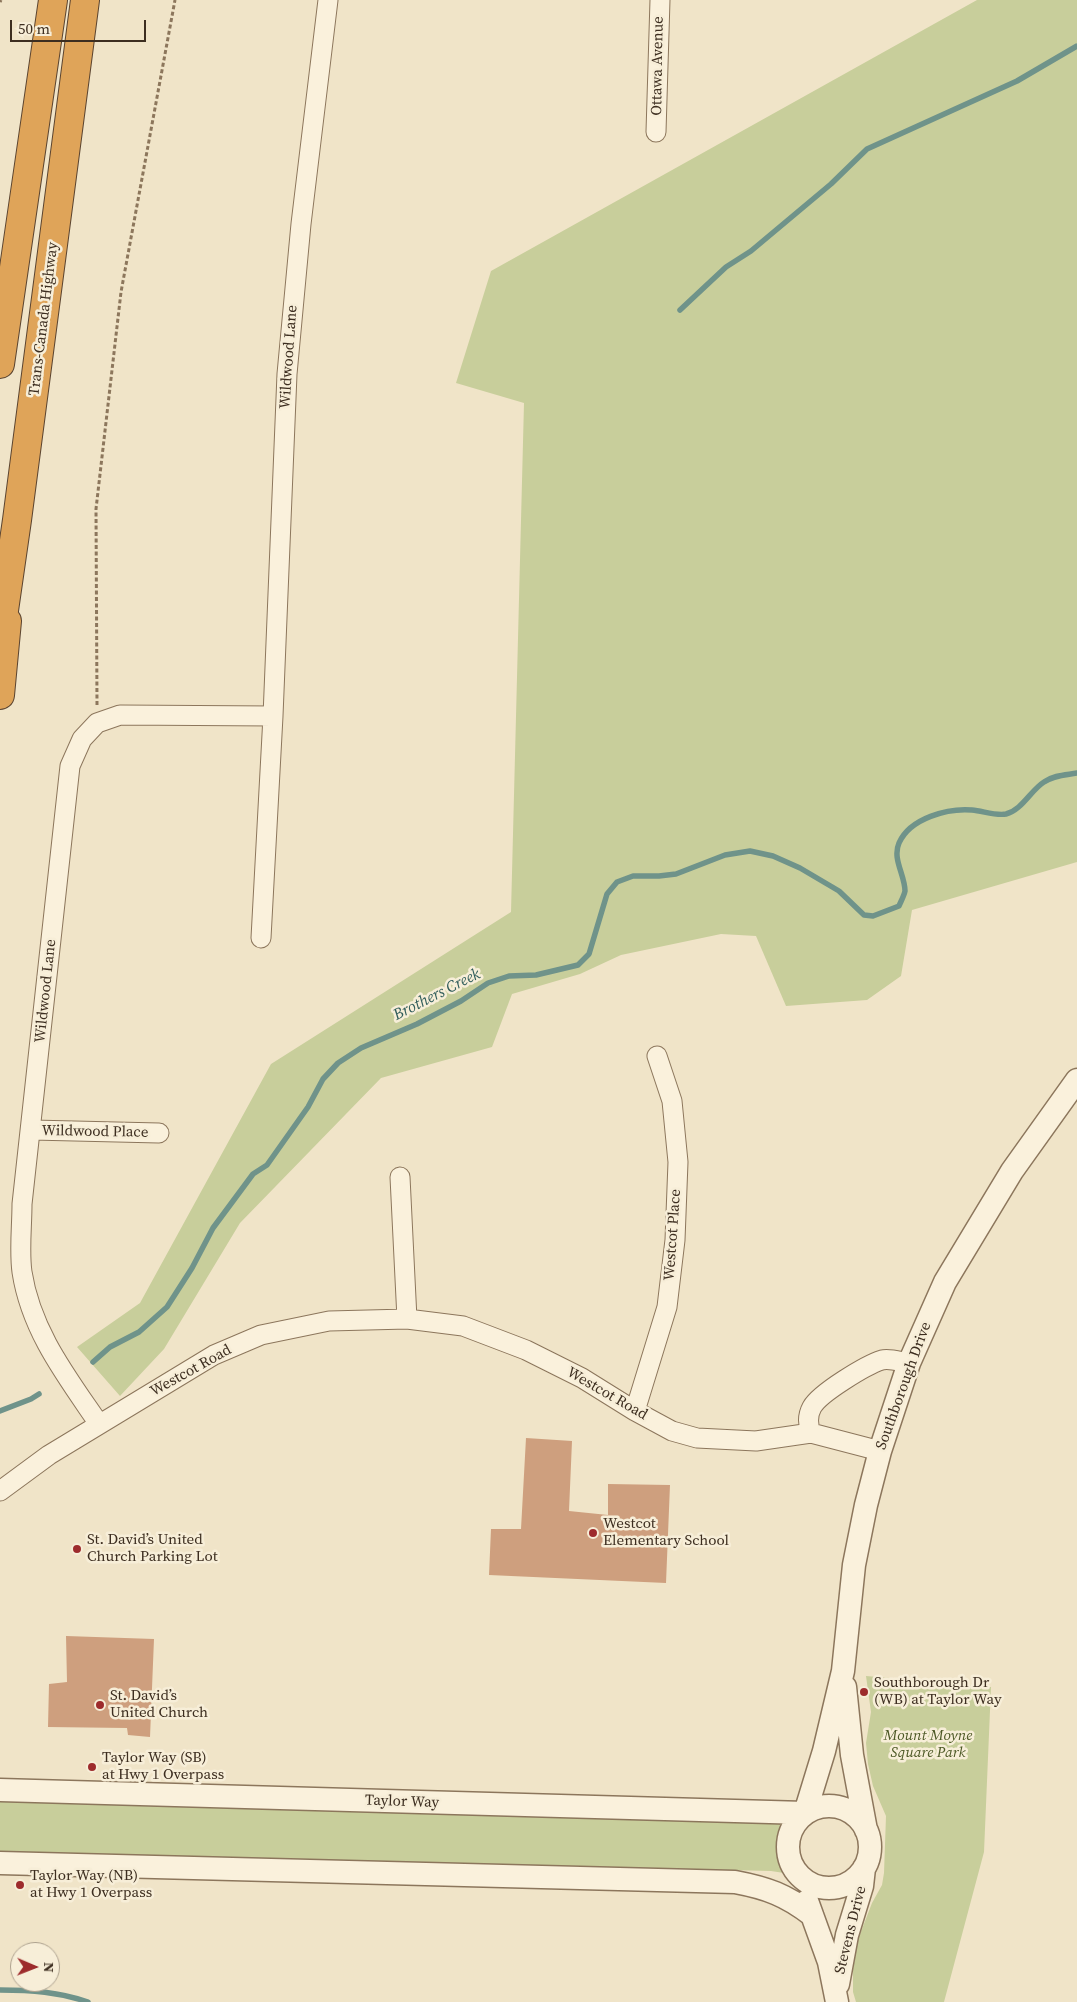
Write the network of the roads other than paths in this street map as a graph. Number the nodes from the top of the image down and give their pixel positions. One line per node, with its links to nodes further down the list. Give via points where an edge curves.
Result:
1 (53, 0): 6 (highway)
2 (85, 0): 7 (highway, Trans-Canada Highway)
3 (328, 0): 10 (street, Wildwood Lane, via 287,374)
4 (660, 0): 5 (street, Ottawa Avenue)
5 (656, 132)
6 (0, 364)
7 (18, 520): 8 (highway, Trans-Canada Highway); 9 (highway)
8 (0, 638)
9 (0, 695)
10 (273, 716): 11 (street, Wildwood Lane); 14 (street, Wildwood Lane, via 120,715 97,723 82,739 70,766)
11 (262, 938)
12 (657, 1056): 19 (street, Westcot Place, via 672,1101 678,1162 675,1240 667,1307)
13 (1077, 1080): 18 (street, Southborough Drive, via 1012,1171 944,1282)
14 (32, 1130): 15 (street, Wildwood Place); 20 (street, Wildwood Lane, via 22,1204 22,1271 32,1315 54,1359)
15 (159, 1133)
16 (400, 1177): 17 (street)
17 (407, 1319): 19 (street, Westcot Road, via 462,1326 526,1350 582,1378); 20 (street, Westcot Road, via 329,1320 261,1334 214,1355)
18 (909, 1363): 21 (street, via 883,1360 839,1382 812,1406 808,1416); 22 (street, Southborough Drive)
19 (635, 1412): 21 (street, Westcot Road, via 672,1431 697,1438 756,1441)
20 (99, 1424): 23 (street, Westcot Road)
21 (811, 1434): 22 (street, Westcot Road)
22 (880, 1451): 24 (street, Southborough Drive, via 854,1566)
23 (0, 1491)
24 (843, 1671): 26 (street, Southborough Drive); 27 (street, Southborough Drive, via 852,1755)
25 (0, 1790): 26 (street, Taylor Way)
26 (805, 1814): 27 (street, via 821,1807 835,1807 859,1819); 30 (street, via 791,1833 788,1847 790,1861)
27 (866, 1830): 29 (street, via 870,1843)
28 (0, 1863): 31 (street)
29 (864, 1868): 30 (street, via 856,1878 832,1888 819,1887); 33 (street, Stevens Drive, via 847,1935)
30 (802, 1878): 31 (street, via 766,1876); 32 (street, Stevens Drive)
31 (735, 1882): 32 (street, via 762,1887 789,1899)
32 (812, 1915): 33 (street, Stevens Drive, via 829,1962)
33 (837, 1997)

